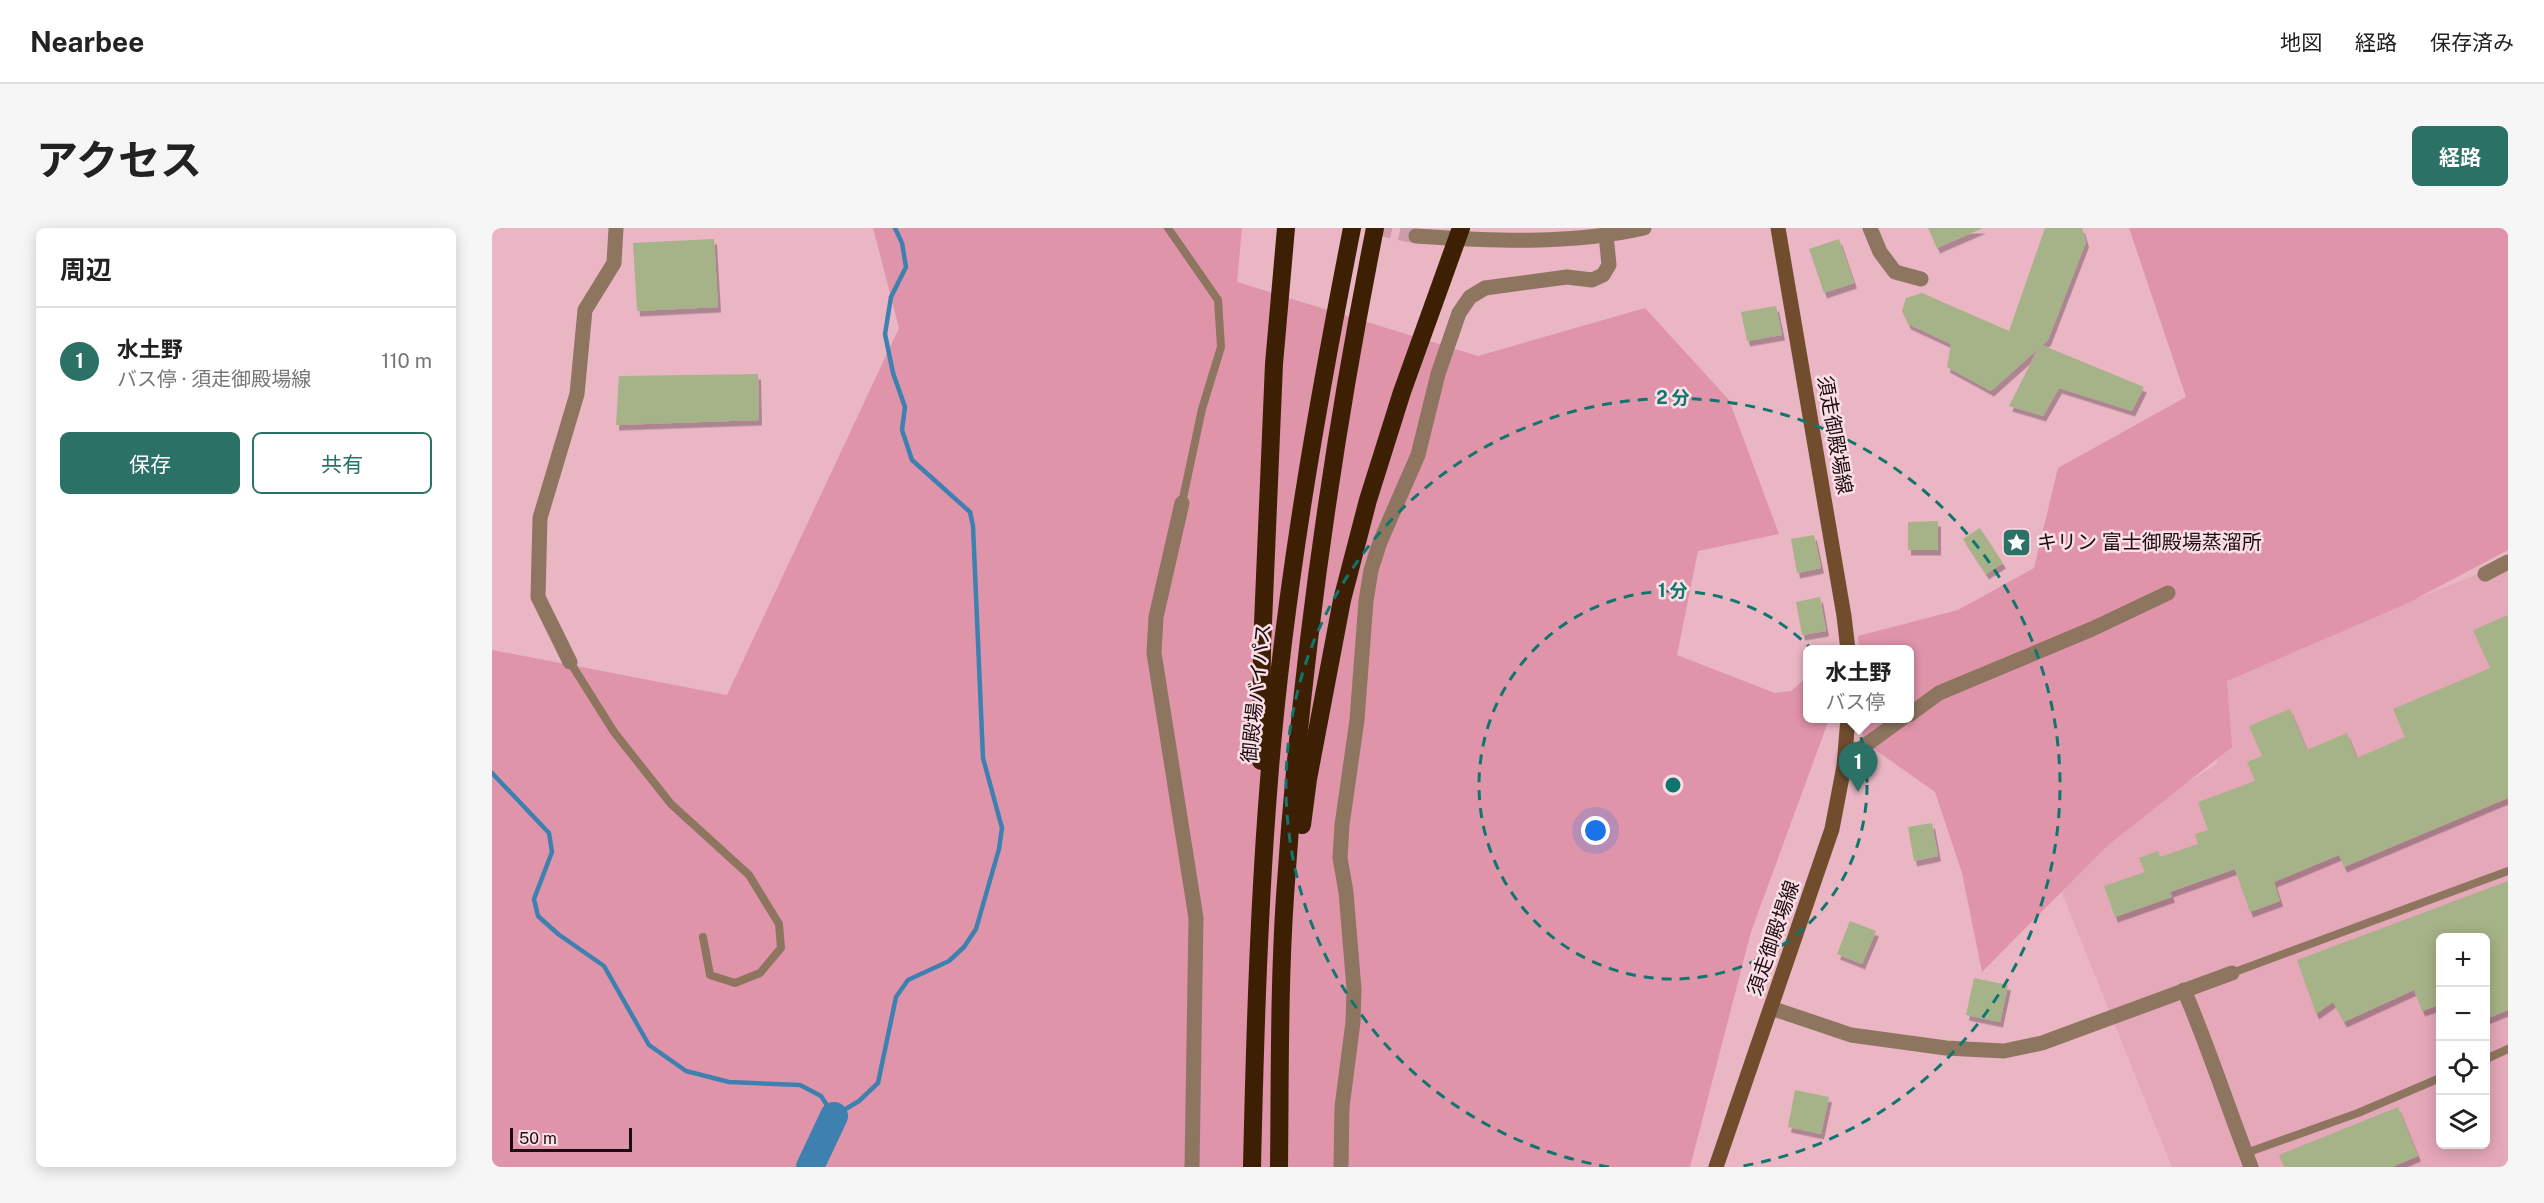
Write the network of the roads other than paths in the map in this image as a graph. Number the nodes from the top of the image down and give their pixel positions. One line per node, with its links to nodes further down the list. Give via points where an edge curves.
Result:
1 (616, 228): 18 (street, via 614,263 585,310 577,394 540,518 538,597)
2 (1168, 228): 13 (lane, via 1218,300 1221,347 1202,409)
3 (1286, 228): 25 (highway, via 1274,364 1262,647)
4 (1352, 228): 25 (highway, 御殿場バイパス, via 1329,347 1286,624 1270,767)
5 (1375, 228): 29 (highway, via 1333,458 1310,622 1285,898)
6 (1644, 228): 9 (street)
7 (1778, 228): 17 (main road, 須走御殿場線)
8 (1870, 228): 12 (street, via 1880,252 1895,272)
9 (1615, 232): 10 (street, via 1506,241); 37 (street, via 1609,265 1603,275 1592,280 1567,277 1485,288 1470,297 1459,313 1438,374 1418,455 1371,570 1340,858 1354,989 1342,1107)
10 (1459, 233): 11 (street); 29 (highway, via 1402,392 1342,600 1308,779)
11 (1416, 236)
12 (1921, 279)
13 (1182, 503): 34 (street, via 1156,617 1154,653 1196,918)
14 (2508, 562): 15 (street)
15 (2485, 574)
16 (2168, 593): 19 (street, via 1939,693)
17 (1847, 645)
18 (570, 662): 24 (lane, via 614,732 671,804 749,875 779,924 781,948 760,973 735,983 710,975)
19 (1914, 710)
20 (1848, 723): 22 (main road, 須走御殿場線)
21 (1897, 723): 22 (street)
22 (1845, 760): 28 (main road, 須走御殿場線, via 1832,829)
23 (2508, 871): 26 (lane)
24 (703, 937)
25 (1258, 961): 35 (highway, 御殿場バイパス)
26 (2232, 974): 27 (street)
27 (2184, 990): 28 (street, via 2042,1043 2004,1052 1851,1035); 33 (street)
28 (1771, 1008): 38 (main road, 須走御殿場線)
29 (1281, 1020): 36 (highway)
30 (2508, 1049): 31 (lane)
31 (2490, 1057)
32 (2436, 1080): 33 (lane)
33 (2248, 1160)
34 (1192, 1167)
35 (1252, 1167)
36 (1279, 1167)
37 (1341, 1167)
38 (1716, 1167)

